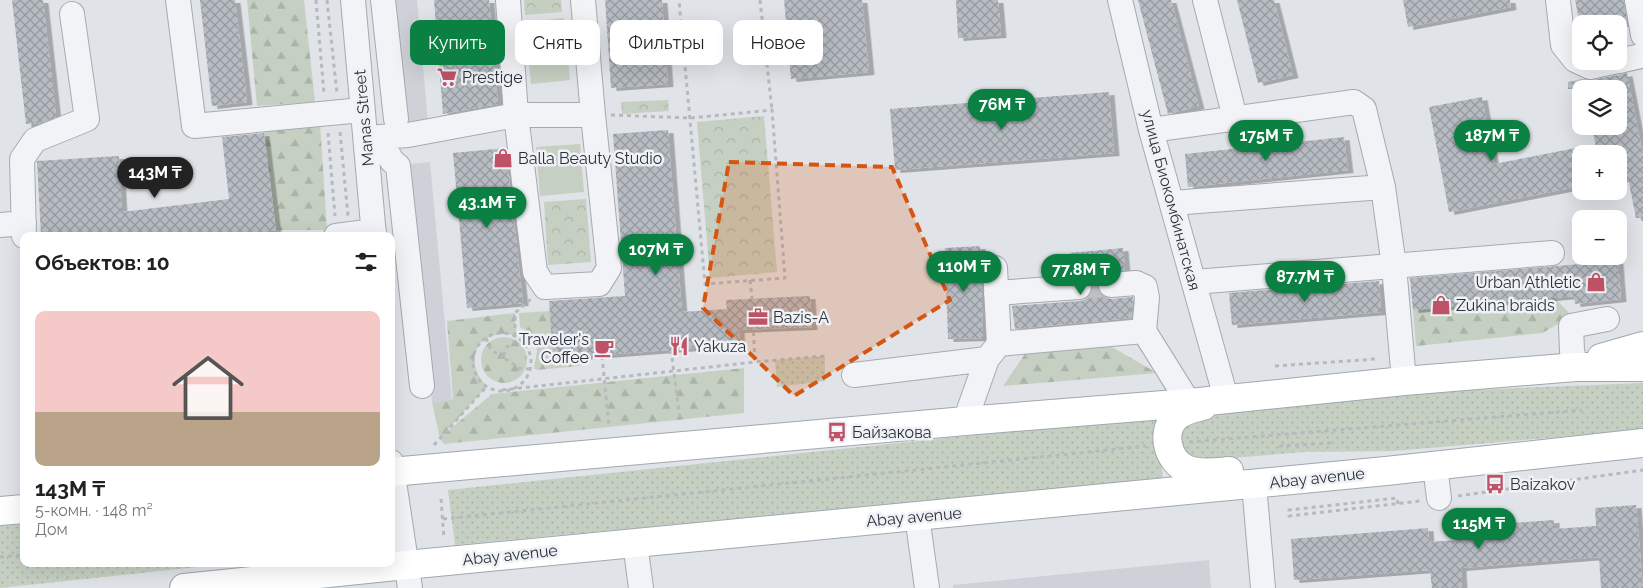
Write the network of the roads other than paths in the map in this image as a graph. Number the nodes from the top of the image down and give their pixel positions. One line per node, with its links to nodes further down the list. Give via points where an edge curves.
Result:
1 (178, 0): 15 (street, via 194,126)
2 (353, 0): 15 (street, Manas Street)
3 (383, 0): 20 (street)
4 (508, 0): 16 (street)
5 (583, 0): 17 (street)
6 (1120, 0): 21 (street, улица Биокомбинатская)
7 (1205, 0): 18 (street)
8 (1558, 0): 13 (street, via 1563,45)
9 (1637, 0): 11 (street)
10 (72, 14): 26 (street, via 87,119 35,140 22,159)
11 (1643, 34)
12 (1643, 54): 14 (street)
13 (1572, 57)
14 (1627, 59)
15 (362, 110): 22 (street, Manas Street)
16 (516, 115): 17 (street); 17 (street, via 535,272 544,287 599,284 609,268); 20 (street)
17 (593, 115)
18 (1235, 118): 21 (street); 23 (street, via 1354,102 1364,109)
19 (430, 123): 20 (street)
20 (402, 127): 22 (street)
21 (1151, 130): 24 (street, улица Биокомбинатская)
22 (372, 138): 27 (street, Manas Street); 43 (street, via 398,166)
23 (1383, 187): 24 (street); 29 (street)
24 (1172, 203): 31 (street, улица Биокомбинатская)
25 (0, 225): 26 (street)
26 (24, 230)
27 (374, 232)
28 (1552, 253): 29 (street)
29 (1394, 266): 31 (street); 42 (street)
30 (995, 268): 34 (street)
31 (1194, 282): 44 (street, улица Биокомбинатская)
32 (1111, 285): 36 (street, via 1136,283 1144,287 1147,298)
33 (1079, 287): 34 (street)
34 (996, 293): 38 (street)
35 (1607, 318): 39 (street, via 1571,326)
36 (1144, 331): 38 (street); 45 (street)
37 (1643, 346): 39 (main road)
38 (993, 352): 41 (street); 46 (street)
39 (1576, 367): 40 (main road); 42 (main road)
40 (1643, 367)
41 (854, 375)
42 (1404, 381): 44 (main road)
43 (422, 386)
44 (1226, 398): 45 (main road); 50 (main road, via 1178,415 1170,425 1168,443 1173,458 1187,470 1203,472 1308,465)
45 (1190, 403): 46 (main road)
46 (965, 421): 49 (main road)
47 (1643, 444): 48 (main road, Abay avenue)
48 (1435, 466): 50 (main road, Abay avenue); 53 (street)
49 (395, 469)
50 (1386, 471): 51 (main road, Abay avenue)
51 (1254, 484): 56 (main road, Abay avenue); 62 (street)
52 (395, 489): 58 (street)
53 (1439, 498)
54 (20, 509): 55 (main road)
55 (0, 511)
56 (917, 516): 57 (main road, Abay avenue); 61 (street)
57 (635, 543): 58 (main road, Abay avenue); 60 (street)
58 (408, 576): 59 (main road, Abay avenue)
59 (184, 588)
60 (641, 588)
61 (927, 588)
62 (1263, 588)

